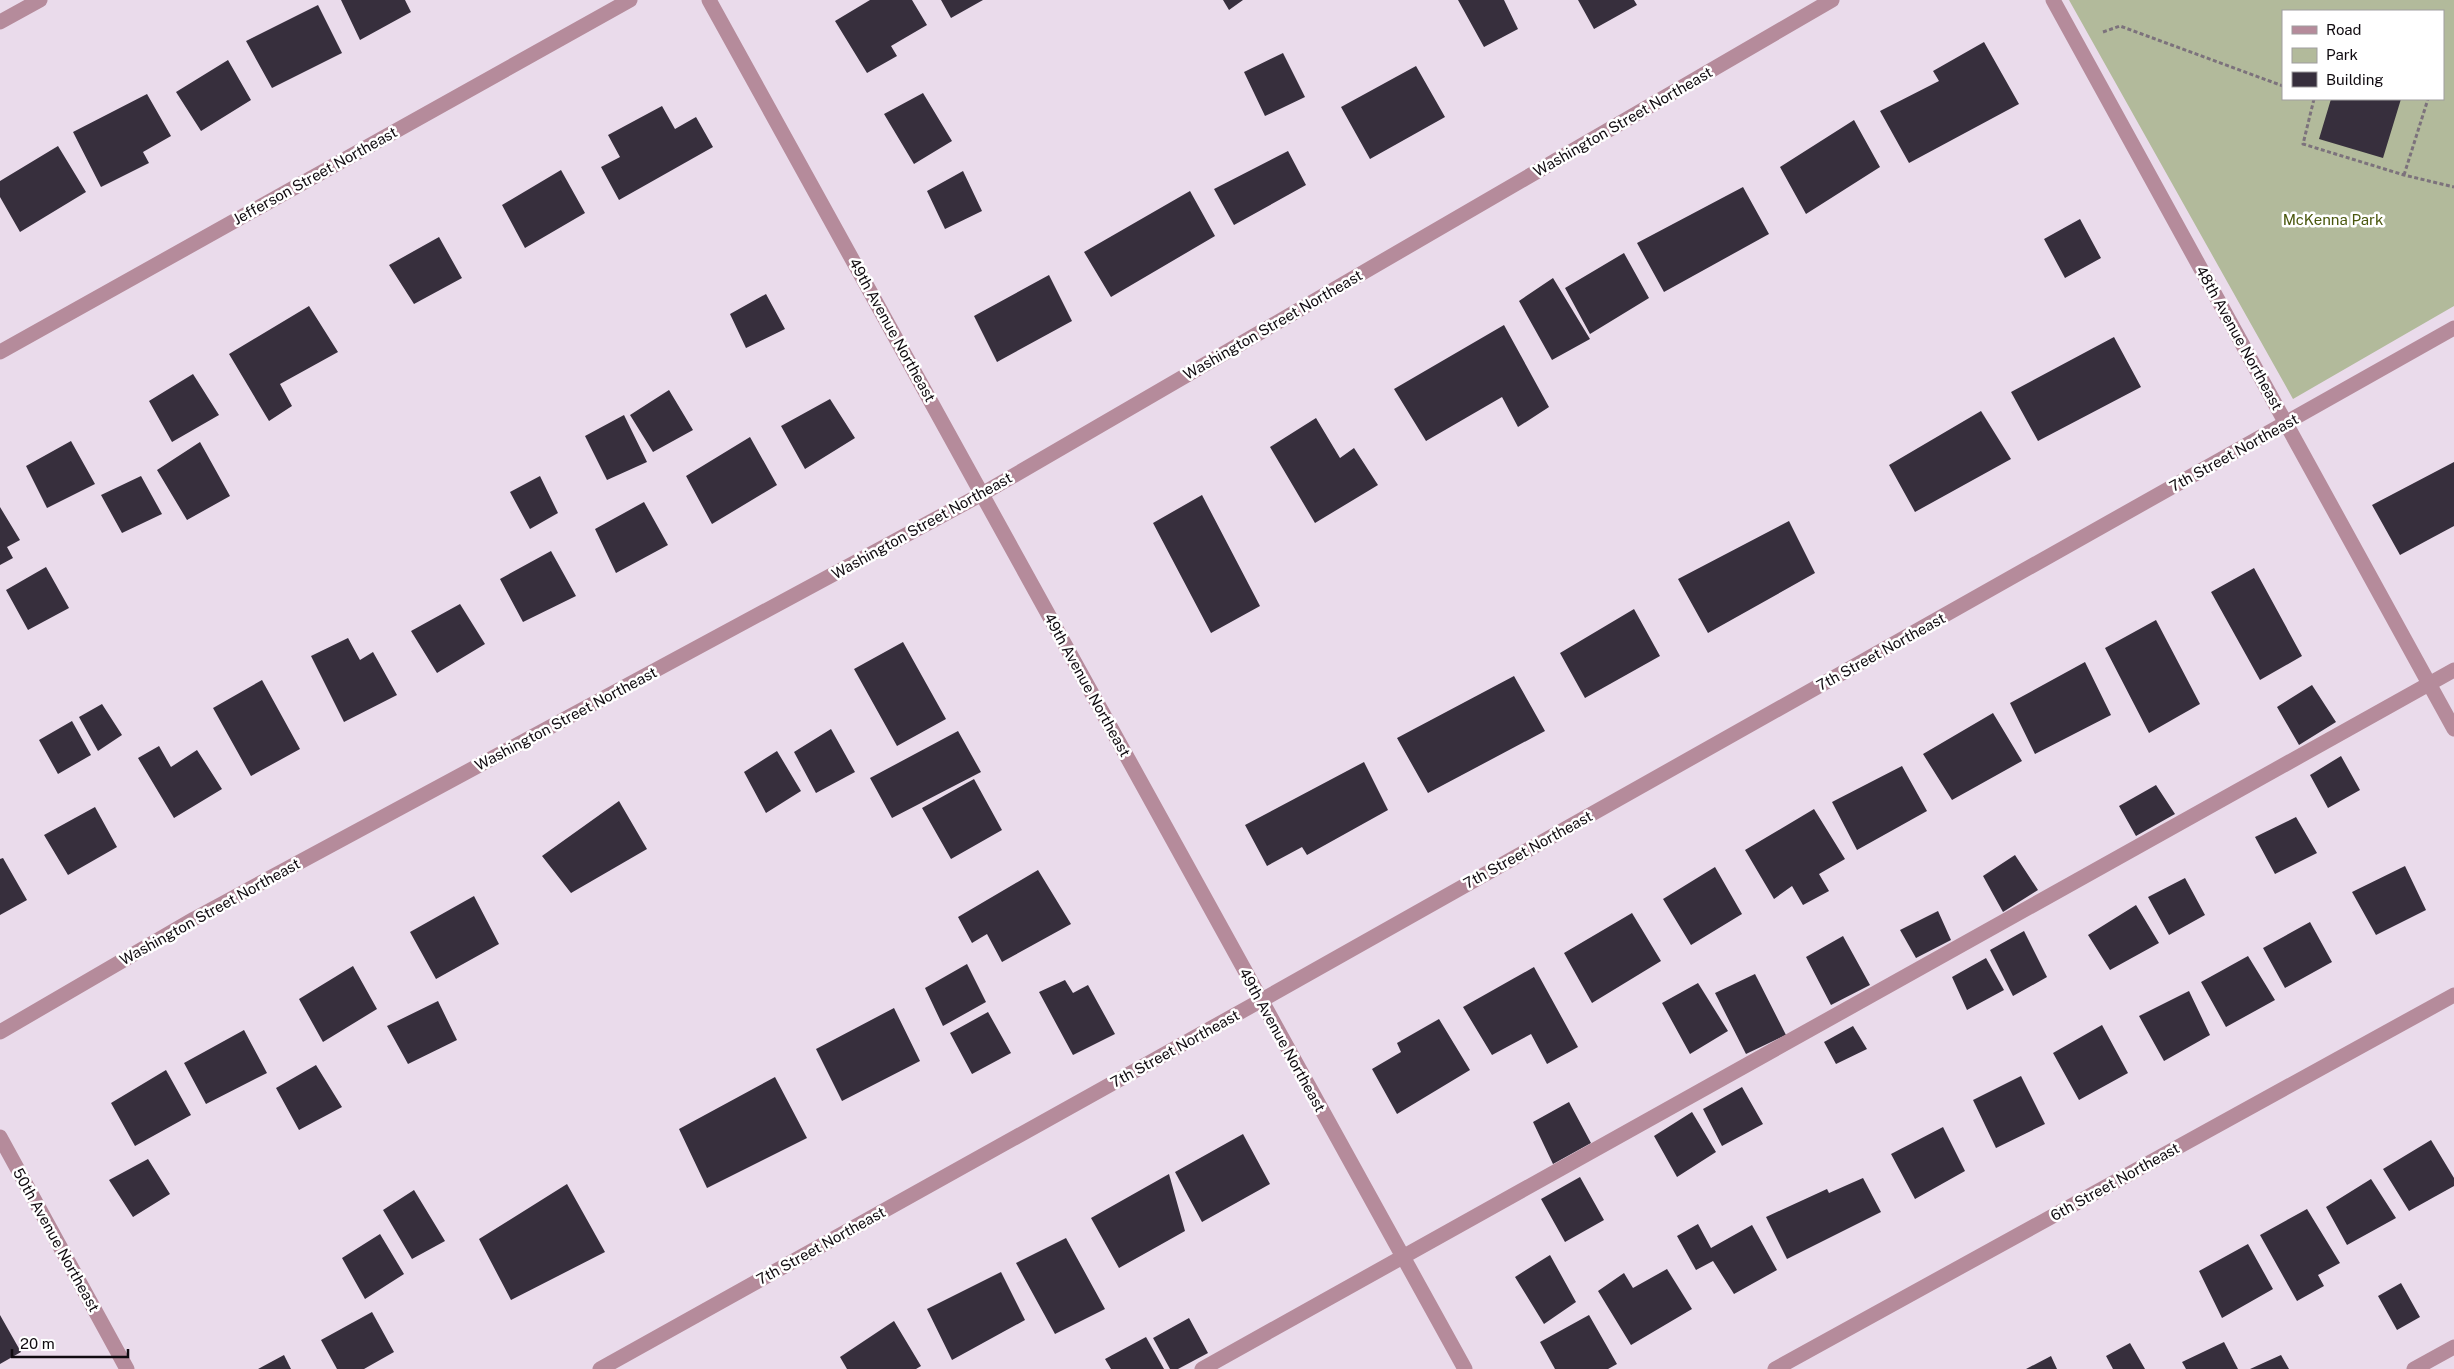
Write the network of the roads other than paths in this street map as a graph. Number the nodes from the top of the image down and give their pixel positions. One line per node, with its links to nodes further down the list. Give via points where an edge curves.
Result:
1 (40, 0): 6 (street)
2 (630, 0): 8 (street, Jefferson Street Northeast)
3 (709, 0): 10 (street, 49th Avenue Northeast)
4 (1832, 0): 10 (street, Washington Street Northeast)
5 (2052, 0): 9 (street, 48th Avenue Northeast)
6 (0, 22)
7 (2454, 328): 9 (street, 7th Street Northeast)
8 (0, 352)
9 (2286, 424): 12 (street, 48th Avenue Northeast); 15 (street, 7th Street Northeast)
10 (982, 494): 15 (street, 49th Avenue Northeast); 16 (street, Washington Street Northeast, via 194,919)
11 (2454, 670): 12 (street)
12 (2429, 684): 13 (street, 48th Avenue Northeast); 18 (street)
13 (2454, 729)
14 (2454, 995): 24 (street, 6th Street Northeast)
15 (1260, 1001): 18 (street, 49th Avenue Northeast); 21 (street, 7th Street Northeast)
16 (0, 1032)
17 (0, 1137): 20 (street, 50th Avenue Northeast)
18 (1403, 1256): 22 (street); 23 (street, 49th Avenue Northeast)
19 (2454, 1347): 25 (street)
20 (127, 1369)
21 (600, 1369)
22 (1202, 1369)
23 (1466, 1369)
24 (1775, 1369)
25 (2414, 1369)

